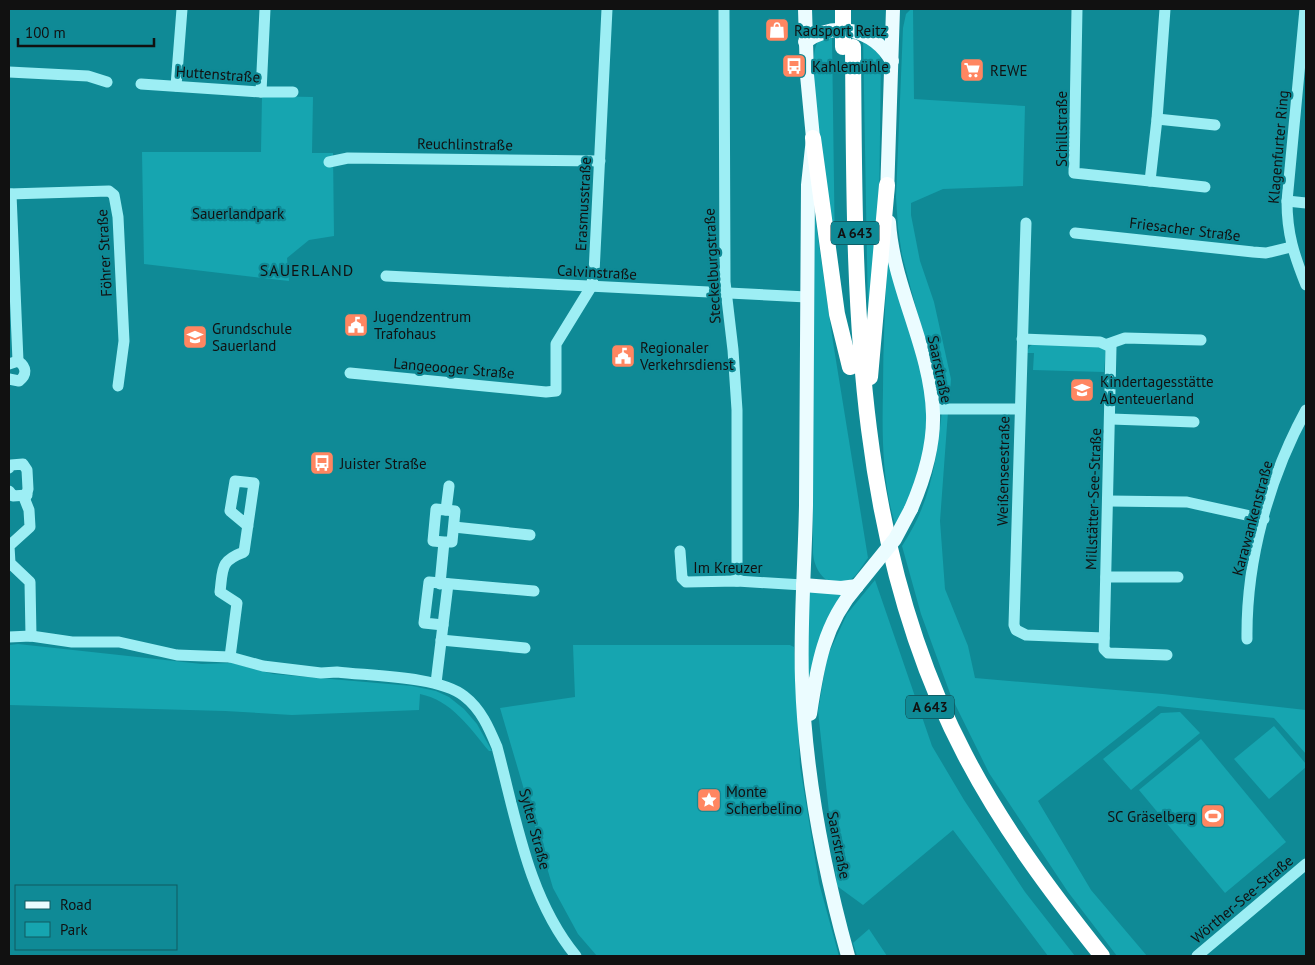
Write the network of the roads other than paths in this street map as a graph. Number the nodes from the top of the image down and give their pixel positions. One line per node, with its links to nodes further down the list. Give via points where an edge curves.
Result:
1 (182, 9): 20 (street)
2 (265, 9): 21 (street)
3 (607, 9): 26 (street, Erasmusstraße)
4 (724, 9): 40 (street, Steckelburgstraße)
5 (805, 9): 14 (main road, Saarstraße)
6 (843, 9): 15 (highway, A 643, bridge)
7 (853, 9): 15 (highway, A 643)
8 (893, 9): 13 (main road, Saarstraße)
9 (902, 9): 13 (main road)
10 (1077, 9): 28 (street, Schillstraße, via 1074,172)
11 (1165, 9): 23 (street)
12 (1305, 9): 32 (street, Klagenfurter Ring)
13 (893, 28): 16 (main road, Saarstraße)
14 (805, 42): 16 (main road, via 827,31 856,31 876,41); 25 (main road, Saarstraße)
15 (848, 47): 46 (highway, A 643, via 844,250); 55 (highway, A 643, via 855,248)
16 (892, 61): 29 (main road, Saarstraße)
17 (9, 72): 18 (street, via 88,76)
18 (107, 82)
19 (141, 84): 20 (street, Huttenstraße)
20 (176, 86): 21 (street, Huttenstraße)
21 (260, 92): 22 (street, Huttenstraße)
22 (293, 92)
23 (1157, 119): 24 (street); 28 (street)
24 (1215, 125)
25 (813, 138): 41 (main road, Saarstraße, via 808,185); 46 (highway, via 837,314)
26 (600, 161): 27 (street, Reuchlinstraße, via 348,158); 39 (street, Erasmusstraße, via 594,273)
27 (329, 162)
28 (1150, 181): 30 (street, Schillstraße)
29 (886, 185): 51 (main road, Saarstraße, via 898,278 925,366); 55 (highway)
30 (1205, 187)
31 (10, 194): 45 (street); 49 (street, Föhrer Straße, via 110,191 114,195 124,341)
32 (1287, 201): 33 (street); 36 (street, Klagenfurter Ring)
33 (1306, 203)
34 (1026, 223): 42 (street, Weißenseestraße)
35 (1075, 233): 36 (street, Friesacher Straße, via 1253,252)
36 (1291, 247): 38 (street, Klagenfurter Ring)
37 (386, 276): 39 (street, Calvinstraße)
38 (1306, 285)
39 (590, 287): 40 (street, Calvinstraße); 50 (street, Erasmusstraße, via 556,344)
40 (726, 295): 41 (street, Calvinstraße); 72 (street, Steckelburgstraße, via 737,410)
41 (807, 297): 68 (main road, Saarstraße)
42 (1022, 339): 44 (street); 52 (street, Weißenseestraße)
43 (1201, 340): 44 (street, via 1125,338)
44 (1108, 344): 54 (street, Millstätter-See-Straße, via 1112,350)
45 (14, 363): 48 (street, via 24,365 26,371 19,381)
46 (850, 367): 92 (highway, A 643, via 860,453 878,550 894,611 921,686 955,759 990,821 1053,913)
47 (350, 373): 50 (street, Langeooger Straße)
48 (9, 379)
49 (118, 386)
50 (556, 391)
51 (932, 409): 52 (street); 75 (main road, Saarstraße, bridge, via 925,474 912,509 895,539)
52 (1020, 409): 81 (street, Weißenseestraße, via 1014,625 1016,630 1026,635)
53 (1306, 410): 63 (street, Karawankenstraße, via 1275,480)
54 (1111, 419): 56 (street); 61 (street, Millstätter-See-Straße)
55 (866, 420): 93 (highway, A 643, via 891,561 910,627 934,691 998,815)
56 (1194, 422)
57 (9, 468): 60 (street, via 23,464 27,470)
58 (449, 486): 62 (street)
59 (9, 491): 60 (street, via 13,496)
60 (27, 495): 79 (street, via 30,527 10,546 10,563 30,582)
61 (1109, 501): 63 (street, via 1188,502); 70 (street, Millstätter-See-Straße)
62 (446, 510): 65 (street, via 455,511); 67 (street, via 436,509 433,541)
63 (1264, 519): 82 (street, Karawankenstraße, via 1250,576)
64 (248, 526): 86 (street, via 244,552 224,563 220,592 237,603)
65 (454, 527): 66 (street); 67 (street, via 452,542)
66 (530, 534)
67 (444, 542): 73 (street)
68 (805, 546): 74 (main road, Saarstraße); 76 (main road, via 810,573)
69 (680, 551): 72 (street, Im Kreuzer, via 683,581)
70 (1106, 577): 71 (street); 81 (street, Millstätter-See-Straße)
71 (1178, 577)
72 (738, 581): 74 (street, Im Kreuzer)
73 (444, 584): 77 (street); 78 (street); 78 (street, via 429,582 424,623)
74 (803, 585): 76 (main road); 88 (main road, Saarstraße, via 802,682)
75 (857, 586): 76 (main road); 88 (main road, Saarstraße, via 838,613 821,652)
76 (823, 588)
77 (534, 591)
78 (443, 625): 83 (street)
79 (31, 636): 80 (street, Sylter Straße); 86 (street, Sylter Straße, via 177,655)
80 (9, 637)
81 (1104, 638): 85 (street, Millstätter-See-Straße, via 1105,652)
82 (1247, 639)
83 (442, 640): 84 (street); 87 (street)
84 (525, 648)
85 (1167, 655)
86 (230, 657): 87 (street, Sylter Straße, via 263,666)
87 (442, 685): 90 (street, Sylter Straße, via 474,706 488,725 498,747 540,898 556,929)
88 (807, 738): 91 (main road, Saarstraße, via 818,829)
89 (1306, 864): 94 (street, Wörther-See-Straße)
90 (576, 956)
91 (848, 956)
92 (1088, 956)
93 (1102, 956)
94 (1197, 956)

